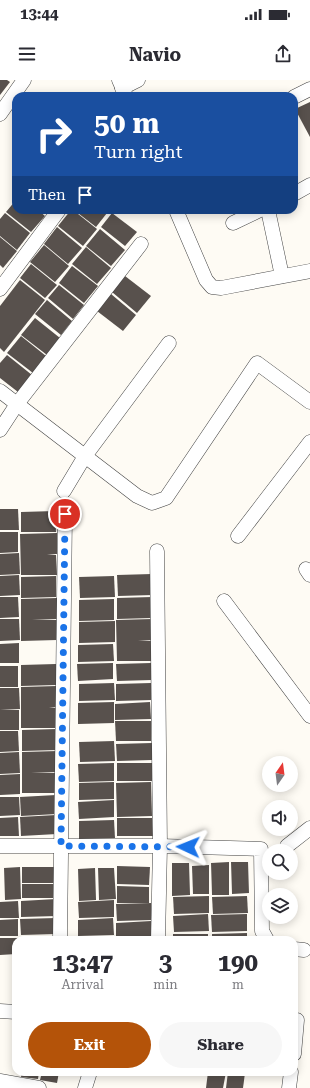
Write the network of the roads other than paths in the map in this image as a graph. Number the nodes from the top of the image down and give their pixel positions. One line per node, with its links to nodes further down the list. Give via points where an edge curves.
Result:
1 (24, 80): 5 (street)
2 (138, 80): 3 (street)
3 (122, 88)
4 (310, 89): 6 (street)
5 (16, 92)
6 (298, 95)
7 (12, 97): 8 (street)
8 (0, 114)
9 (310, 186): 10 (street)
10 (298, 192)
11 (56, 214): 19 (street)
12 (178, 214): 18 (street, via 206,280 212,287 221,288)
13 (252, 214): 15 (street)
14 (269, 214): 18 (street)
15 (233, 223)
16 (141, 244): 23 (street)
17 (310, 271): 18 (street)
18 (282, 276)
19 (0, 289)
20 (169, 343): 26 (street)
21 (0, 391): 23 (street)
22 (310, 402): 26 (street, via 257,363 166,498 152,503 137,496)
23 (17, 404): 24 (street); 26 (street)
24 (0, 430)
25 (310, 442): 29 (street)
26 (85, 456): 27 (street)
27 (64, 491)
28 (65, 514): 36 (street)
29 (238, 536)
30 (157, 552): 37 (street)
31 (224, 600): 32 (street)
32 (310, 716)
33 (310, 828): 34 (street)
34 (290, 844)
35 (0, 846): 36 (street)
36 (61, 846): 37 (street); 38 (street)
37 (160, 846): 39 (street); 40 (street, via 261,849 262,931)
38 (60, 936)
39 (158, 936)
40 (265, 936)
41 (0, 1011): 42 (street)
42 (12, 1012)
43 (300, 1021): 44 (street)
44 (298, 1032)
45 (89, 1076): 49 (street)
46 (290, 1076): 50 (street)
47 (0, 1080): 48 (street)
48 (39, 1088)
49 (85, 1088)
50 (289, 1088)

